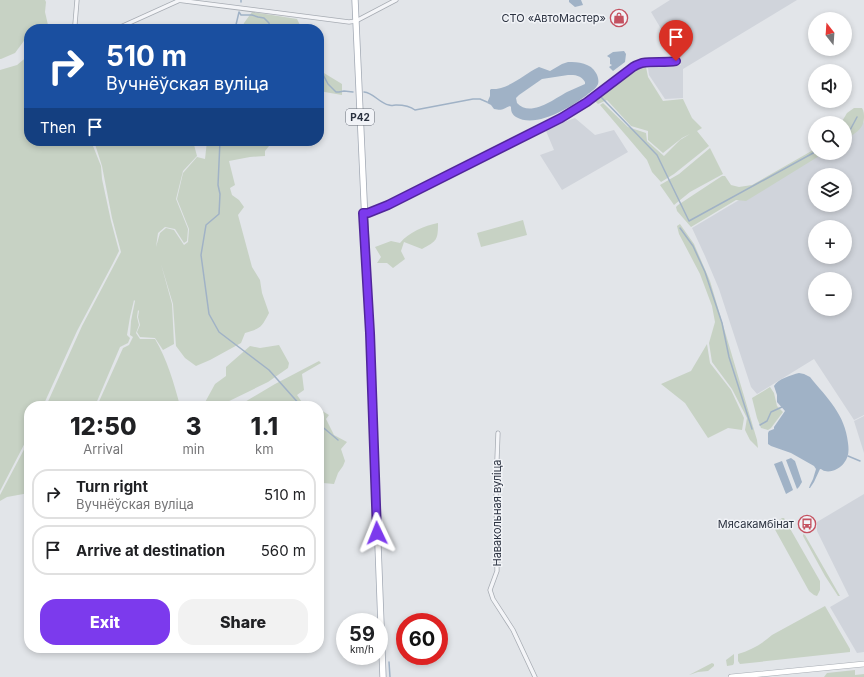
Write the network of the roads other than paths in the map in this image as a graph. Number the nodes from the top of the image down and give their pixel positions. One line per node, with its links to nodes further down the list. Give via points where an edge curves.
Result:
1 (77, 0): 6 (street)
2 (177, 0): 5 (street); 7 (street)
3 (355, 0): 5 (main road, Р42)
4 (396, 0): 5 (street)
5 (356, 21): 9 (main road, Р42)
6 (75, 24)
7 (127, 24)
8 (676, 61): 9 (street, via 642,63 633,67 561,118 388,205)
9 (363, 213): 12 (main road, Р42)
10 (498, 434): 13 (street, Навакольная вуліца, via 497,571 490,590 513,630)
11 (864, 664): 14 (main road)
12 (383, 677)
13 (535, 677)
14 (731, 677)

